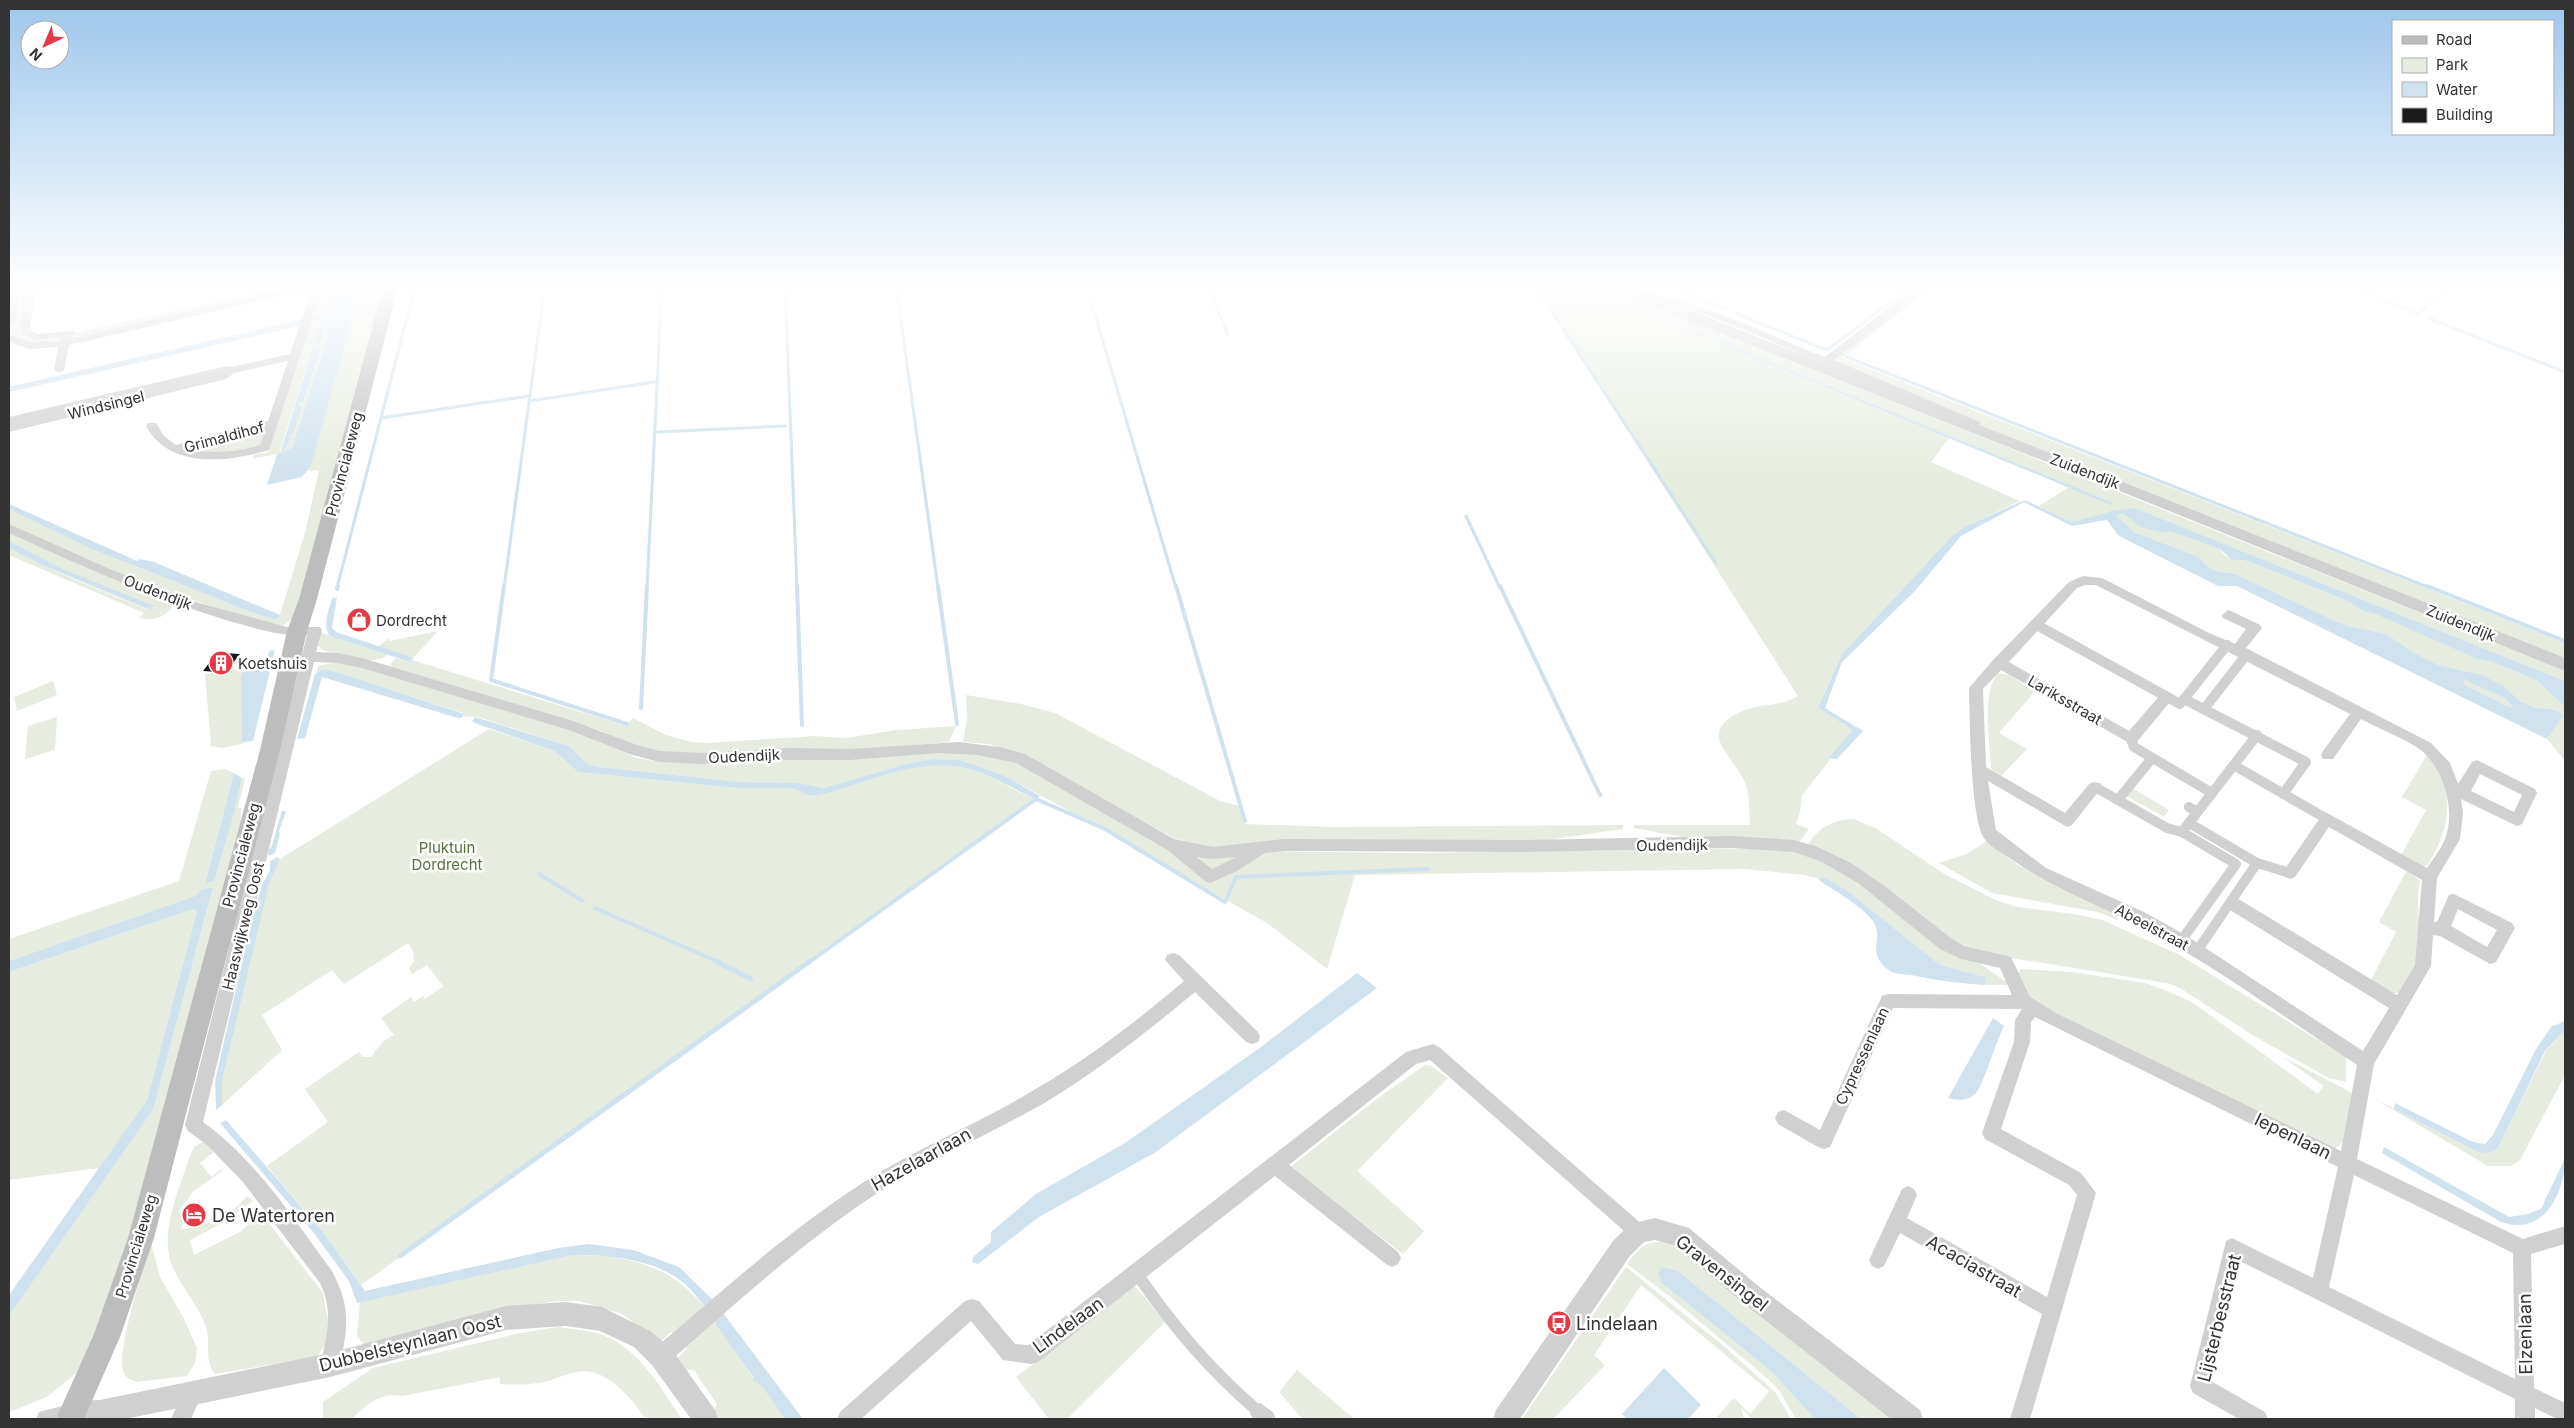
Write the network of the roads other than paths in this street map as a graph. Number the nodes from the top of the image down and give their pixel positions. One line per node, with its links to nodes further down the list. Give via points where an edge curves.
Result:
1 (63, 351): 9 (street)
2 (297, 351): 7 (street, Grimaldihof)
3 (374, 351): 20 (main road, Provincialeweg, via 308,598)
4 (1781, 351): 15 (street, Zuidendijk)
5 (1805, 351): 8 (street)
6 (1840, 351): 8 (street)
7 (295, 356): 10 (street, Windsingel); 12 (street, Grimaldihof)
8 (1828, 360): 15 (street, via 1934,404)
9 (59, 370)
10 (230, 371): 11 (street, Windsingel, via 227,369); 14 (street, Windsingel, via 226,376)
11 (9, 421)
12 (272, 424): 16 (street, Grimaldihof); 16 (street, Grimaldihof, via 265,447 249,453 217,456)
13 (152, 426): 16 (street, Grimaldihof, via 160,439)
14 (9, 428)
15 (2001, 438): 24 (street, Zuidendijk)
16 (176, 449)
17 (9, 528): 20 (street, Oudendijk, via 108,573 195,606 274,629)
18 (2228, 615): 21 (street, via 2255,628)
19 (2035, 624): 21 (street, Abeelstraat, via 2073,585 2083,580 2098,581 2202,635); 22 (street, Abeelstraat); 25 (street)
20 (306, 630): 23 (main road, Provincialeweg)
21 (2237, 649): 26 (street); 27 (street); 28 (street, Abeelstraat)
22 (1999, 662): 30 (street, Lariksstraat); 34 (street, Abeelstraat, via 1976,688)
23 (301, 666): 41 (street, Oudendijk, via 338,658 362,663 573,726 636,752 655,756 857,754 930,746 959,746 1002,753 1020,758); 73 (street, Haaswijkweg Oost, via 194,1126 213,1137 243,1170 336,1294 340,1313); 77 (main road, Provincialeweg, via 270,750 141,1238 106,1337)
24 (2565, 666)
25 (2167, 697): 26 (street, via 2180,704); 30 (street)
26 (2184, 699): 27 (street)
27 (2204, 709): 29 (street)
28 (2359, 711): 31 (street); 46 (street, Abeelstraat, via 2426,747 2445,767 2457,790 2453,839)
29 (2257, 735): 33 (street); 37 (street, via 2306,762)
30 (2132, 739): 32 (street, Lariksstraat, via 2134,747)
31 (2328, 755)
32 (2152, 758): 36 (street, Lariksstraat); 38 (street)
33 (2235, 766): 36 (street); 37 (street)
34 (1979, 770): 35 (street, via 2067,821); 51 (street, Abeelstraat, via 1989,833 2005,849 2041,872 2138,916)
35 (2094, 787): 38 (street)
36 (2212, 793): 40 (street, via 2193,810)
37 (2283, 794): 39 (street)
38 (2118, 800): 40 (street, via 2167,828)
39 (2327, 819): 45 (street); 46 (street)
40 (2185, 828): 43 (street); 44 (street)
41 (1170, 844): 42 (street, Oudendijk, via 1213,853); 42 (street, Oudendijk, via 1210,876 1232,867)
42 (1262, 848): 55 (street, Oudendijk, via 1310,845 1789,845 1810,850 1844,866 1946,944 1961,952 2005,962)
43 (2236, 864): 44 (street); 47 (street)
44 (2254, 868): 45 (street, via 2273,866); 48 (street)
45 (2290, 873)
46 (2430, 877): 49 (street, Abeelstraat)
47 (2216, 893): 48 (street); 51 (street)
48 (2232, 903): 52 (street); 56 (street)
49 (2425, 928): 50 (street); 56 (street, Abeelstraat, via 2423,966)
50 (2442, 928)
51 (2181, 941): 52 (street, Abeelstraat)
52 (2197, 951): 58 (street, Abeelstraat)
53 (1173, 960): 54 (street)
54 (1195, 982): 57 (street); 72 (street, Hazelaarlaan, via 1070,1077 944,1145 820,1221)
55 (2028, 1005): 59 (street, Cypressenlaan, via 1888,1000 1824,1141); 60 (street, Iepenlaan); 71 (street, via 2023,1020 2022,1042 1991,1133 2075,1180 2087,1193)
56 (2400, 1006): 58 (street, Abeelstraat)
57 (1252, 1037)
58 (2366, 1062): 60 (street, Abeelstraat)
59 (1784, 1118)
60 (2348, 1163): 66 (street, Iepenlaan); 70 (street)
61 (1276, 1165): 64 (street, Lindelaan, via 1412,1057 1433,1052); 67 (street); 69 (street, Lindelaan)
62 (1908, 1195): 63 (street)
63 (1897, 1222): 68 (street); 71 (street, Acaciastraat)
64 (1638, 1232): 83 (street, via 1621,1250); 84 (street, Gravensingel, via 1655,1229 1681,1236 1748,1293)
65 (2565, 1235): 66 (street)
66 (2522, 1248): 75 (street, Elzenlaan)
67 (1392, 1258)
68 (1878, 1260)
69 (1138, 1274): 78 (street, via 1170,1322 1224,1382); 82 (street, Lindelaan, via 1031,1355 1010,1353 972,1308)
70 (2319, 1292): 75 (street, Lijsterbesstraat); 86 (street, Lijsterbesstraat, via 2232,1247 2200,1386)
71 (2052, 1310): 85 (street)
72 (661, 1356): 73 (street, Dubbelsteynlaan Oost, via 642,1339 602,1319 542,1314 506,1318); 81 (street, Dubbelsteynlaan Oost)
73 (330, 1365): 74 (street, Dubbelsteynlaan Oost)
74 (193, 1392): 77 (street, Dubbelsteynlaan Oost); 80 (street)
75 (2526, 1394): 76 (street, Lijsterbesstraat); 87 (street, Elzenlaan)
76 (2565, 1412)
77 (72, 1416): 79 (street)
78 (1263, 1416)
79 (46, 1419)
80 (181, 1419)
81 (706, 1419)
82 (847, 1419)
83 (1505, 1419)
84 (1911, 1419)
85 (2020, 1419)
86 (2258, 1419)
87 (2525, 1419)

